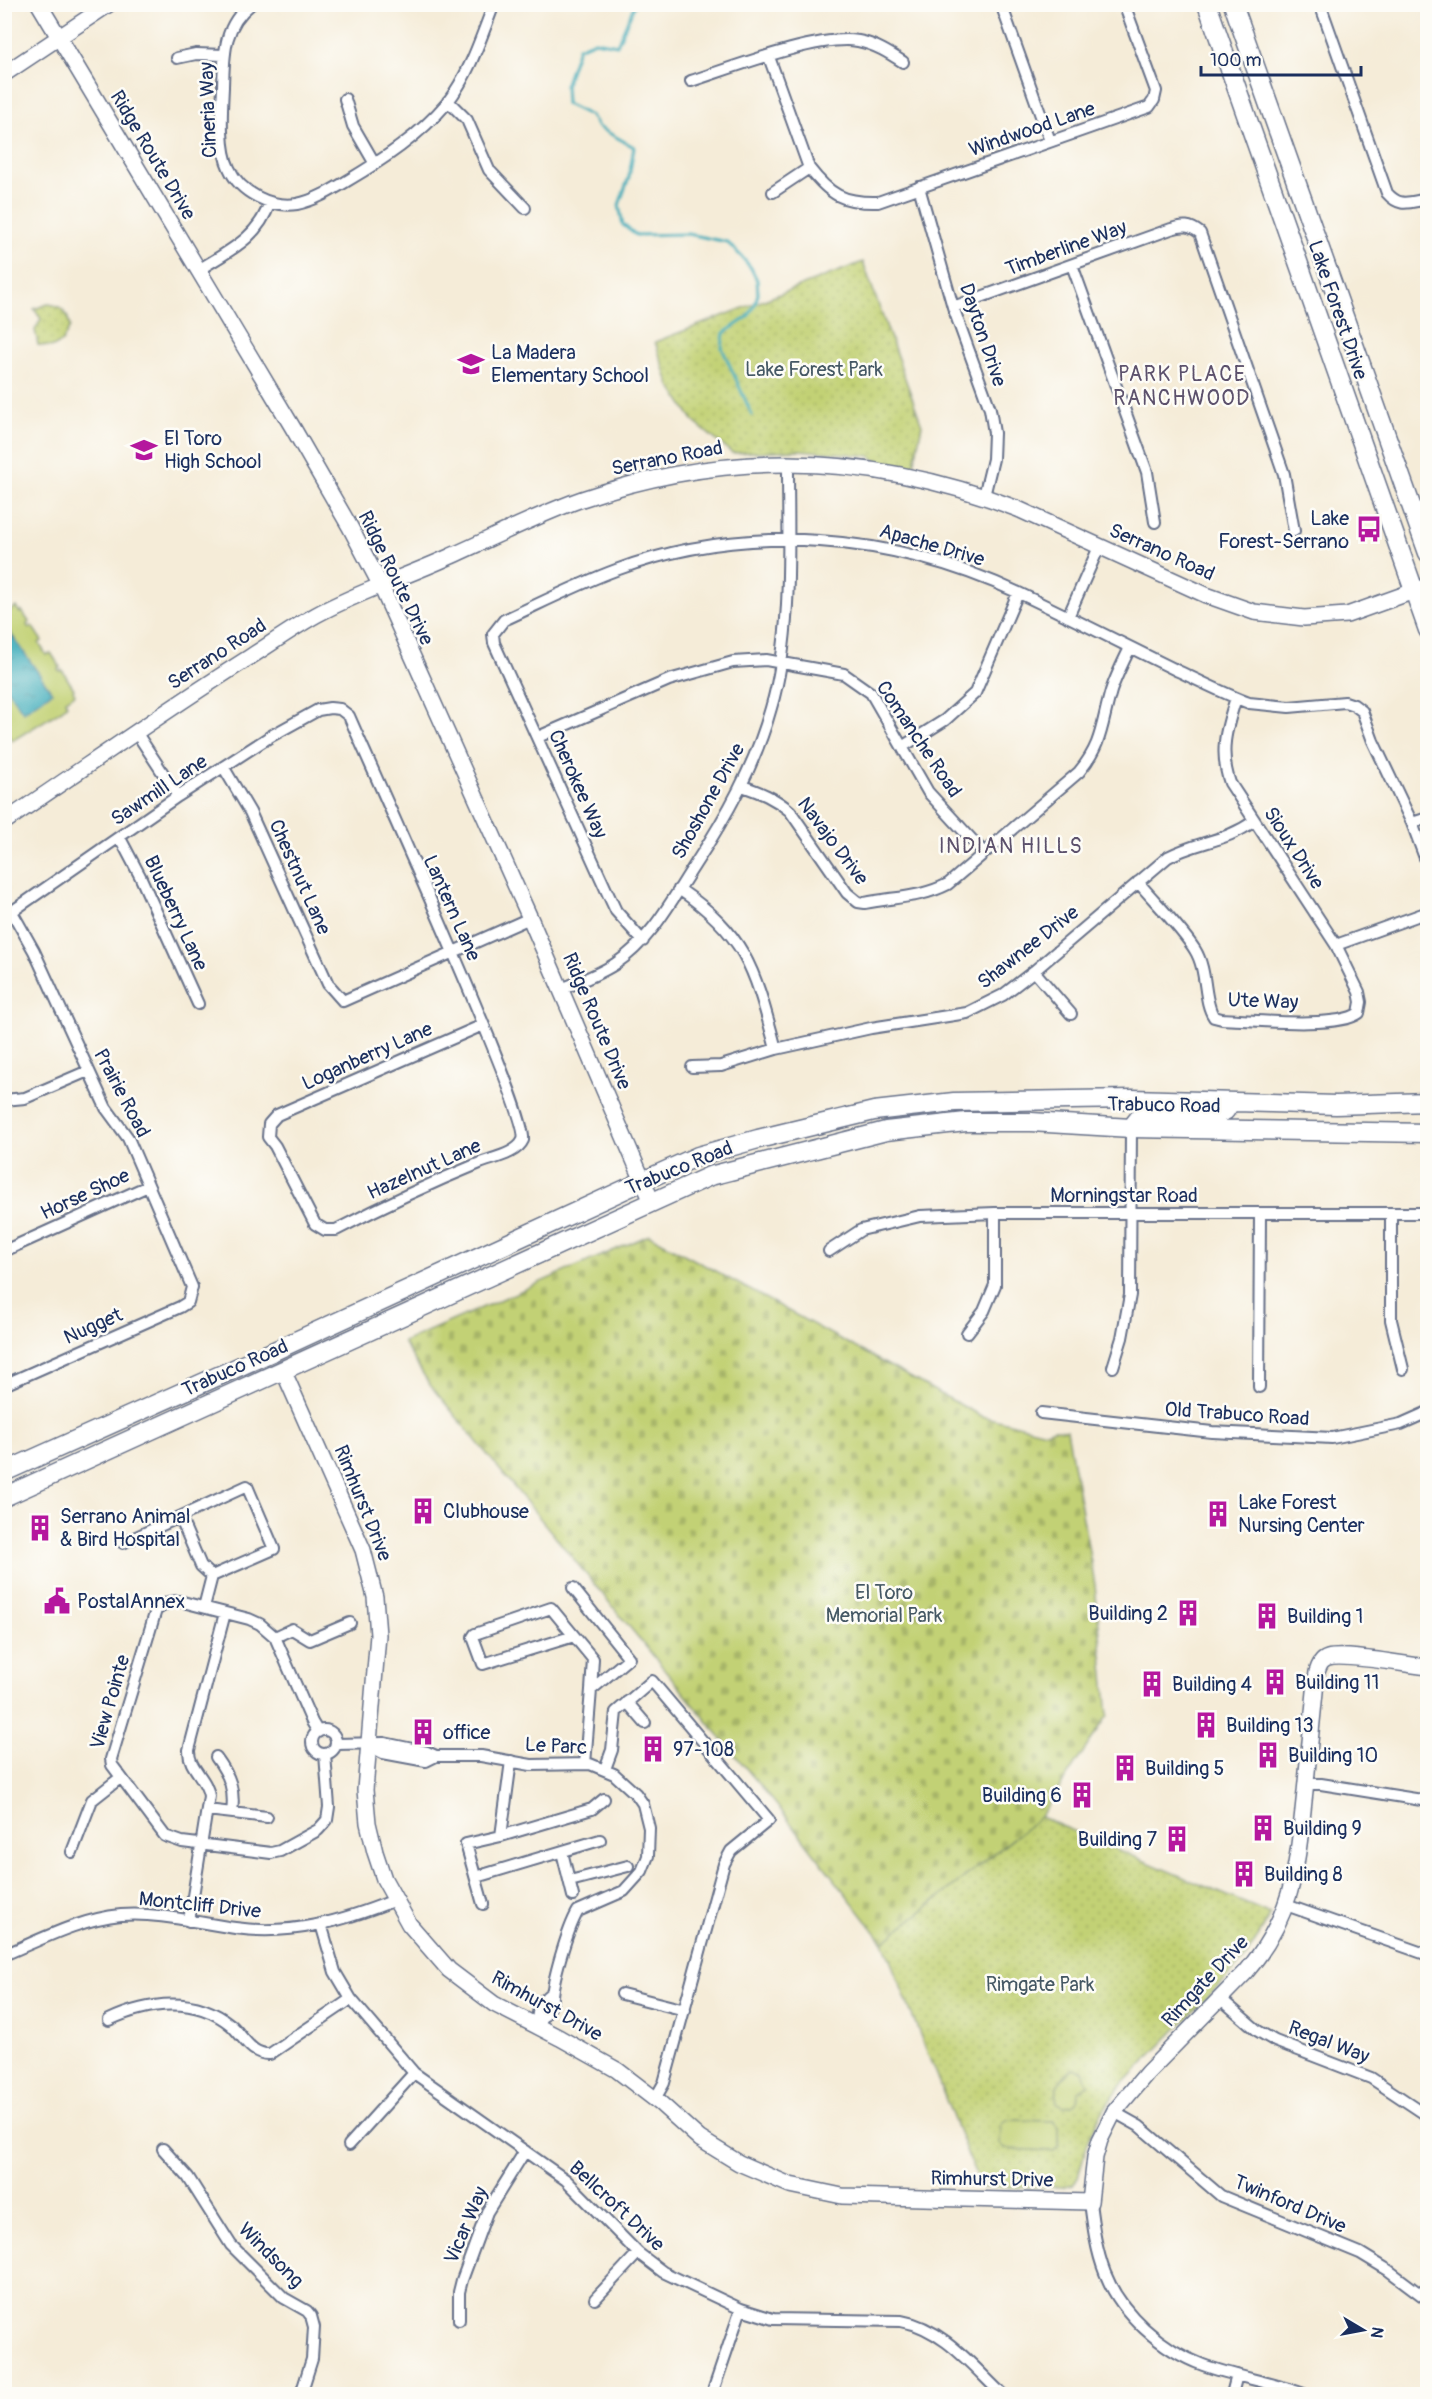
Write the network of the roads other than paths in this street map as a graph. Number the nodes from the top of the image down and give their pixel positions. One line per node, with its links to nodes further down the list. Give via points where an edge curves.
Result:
1 (39, 4): 10 (street, Ridge Route Drive)
2 (110, 4): 10 (street)
3 (251, 4): 11 (street, Cineria Way, via 231,27)
4 (494, 4): 18 (street, via 463,78)
5 (1001, 4): 19 (street)
6 (1124, 4): 19 (street, Windwood Lane, via 1156,91 1154,100 1149,107)
7 (1206, 4): 38 (main road, Lake Forest Drive)
8 (1233, 4): 36 (main road, Lake Forest Drive)
9 (1320, 4): 24 (street, via 1387,193 1395,202 1404,204)
10 (58, 39): 15 (street); 28 (street, Ridge Route Drive)
11 (224, 55): 13 (street); 25 (street, Cineria Way, via 222,114 228,168 247,190)
12 (769, 57): 14 (street, via 819,42 857,40 882,48); 16 (street); 21 (street)
13 (177, 58)
14 (903, 62)
15 (4, 74)
16 (692, 81)
17 (345, 99): 20 (street, via 353,126)
18 (448, 101): 20 (street, via 415,135); 26 (street, via 467,120 489,170)
19 (1050, 141): 22 (street, Windwood Lane)
20 (375, 164): 25 (street, via 306,201)
21 (809, 168): 22 (street, Windwood Lane, via 831,192 847,200 878,202); 23 (street)
22 (920, 188): 29 (street, Dayton Drive)
23 (773, 192)
24 (1428, 199)
25 (270, 202): 28 (street, via 266,217 255,231)
26 (525, 208)
27 (1072, 265): 29 (street, Timberline Way); 32 (street, via 1147,472); 33 (street, Timberline Way, via 1182,226 1200,233 1284,474)
28 (197, 271): 37 (street, Ridge Route Drive)
29 (953, 308): 31 (street, Dayton Drive, via 990,409 994,433 993,459)
30 (788, 464): 31 (street, Serrano Road, via 876,469); 34 (street, Shoshone Drive); 37 (street, Serrano Road, via 692,470 614,489 579,500)
31 (984, 496): 35 (street, Serrano Road)
32 (1155, 522)
33 (1294, 531)
34 (788, 539): 39 (street, Apache Drive, via 861,544 913,555 948,564); 42 (street, Apache Drive, via 726,543 640,562 504,620); 44 (street, Shoshone Drive)
35 (1099, 547): 38 (street, Serrano Road, via 1230,604 1279,616 1347,615); 40 (street)
36 (1428, 553)
37 (381, 586): 47 (street, Serrano Road, via 316,615); 64 (street, Ridge Route Drive)
38 (1420, 589): 41 (main road, Lake Forest Drive)
39 (1018, 592): 40 (street, Apache Drive); 49 (street, via 975,693 945,720)
40 (1068, 617): 43 (street, Apache Drive)
41 (1428, 630)
42 (493, 634): 48 (street, Cherokee Way)
43 (1130, 648): 45 (street, Apache Drive); 58 (street, Navajo Drive, via 1111,692 1099,741 1088,761)
44 (780, 661): 48 (street, Comanche Road, via 739,661 687,674); 49 (street, Comanche Road, via 844,674 860,683 882,708); 51 (street, Shoshone Drive, via 772,707)
45 (1236, 698): 54 (street, Sioux Drive, via 1224,739 1224,761 1230,783); 56 (street, Apache Drive, via 1276,707 1345,702 1354,705 1362,711)
46 (340, 709): 50 (street, Sawmill Lane, via 318,710); 67 (street, Lantern Lane, via 349,717)
47 (136, 732): 52 (street); 55 (street, Serrano Road)
48 (538, 736): 65 (street, Cherokee Way, via 616,911)
49 (902, 747): 58 (street, Comanche Road, via 928,792)
50 (224, 768): 52 (street, Sawmill Lane); 67 (street, Chestnut Lane, via 250,812 328,984 344,1001)
51 (742, 786): 58 (street, Navajo Drive, via 765,794 790,811 847,893 858,902 934,891); 61 (street, Shoshone Drive)
52 (178, 796): 57 (street, Sawmill Lane)
53 (1428, 818): 56 (street)
54 (1254, 821): 60 (street, Shawnee Drive, via 1233,835 1181,850); 66 (street, Sioux Drive)
55 (4, 822)
56 (1412, 823): 59 (street)
57 (120, 838): 63 (street, Sawmill Lane); 70 (street, Blueberry Lane)
58 (984, 853)
59 (1428, 866)
60 (1138, 882): 68 (street, Shawnee Drive); 71 (street, Ute Way, via 1195,950 1214,1017 1281,1022 1341,1020)
61 (679, 889): 65 (street, Shoshone Drive); 74 (street, via 725,925 744,952 759,986)
62 (1428, 912): 66 (street)
63 (8, 914): 76 (street, Prairie Road, via 34,951)
64 (530, 918): 67 (street); 69 (street, Ridge Route Drive)
65 (643, 941): 69 (street, Shoshone Drive, via 614,965)
66 (1336, 945): 71 (street, Sioux Drive, via 1359,992)
67 (453, 954): 73 (street, Lantern Lane)
68 (1034, 971): 72 (street); 74 (street, Shawnee Drive, via 1003,995 967,1013)
69 (561, 989): 83 (street, Ridge Route Drive)
70 (198, 1004)
71 (1359, 1013)
72 (1071, 1014)
73 (483, 1025): 80 (street, Lantern Lane); 91 (street, Loganberry Lane, via 278,1114 269,1124 268,1137 315,1224)
74 (776, 1048): 75 (street, Shawnee Drive, via 721,1066)
75 (692, 1067)
76 (88, 1071): 77 (street, via 25,1098); 84 (street, Prairie Road, via 106,1108 128,1138)
77 (4, 1100)
78 (1232, 1102): 79 (main road, Trabuco Road); 81 (main road, via 1225,1111 1215,1114 1149,1114); 83 (main road, Trabuco Road, via 954,1102 874,1111 698,1156)
79 (1428, 1102)
80 (522, 1126): 91 (street, Hazelnut Lane, via 523,1139 516,1149 336,1230)
81 (1131, 1128): 82 (main road, Trabuco Road); 85 (main road, Trabuco Road, via 966,1122 886,1131 710,1176); 86 (street)
82 (1428, 1133)
83 (643, 1181): 85 (street, Ridge Route Drive); 92 (main road, Trabuco Road)
84 (148, 1185): 93 (street, Horse Shoe); 96 (street, Prairie Road, via 190,1278)
85 (652, 1202): 95 (main road, Trabuco Road)
86 (1131, 1212): 87 (street, Morningstar Road); 89 (street, Morningstar Road); 99 (street, via 1130,1295)
87 (995, 1213): 94 (street, Morningstar Road, via 920,1216 861,1230); 98 (street, via 995,1285 984,1311)
88 (1428, 1213): 90 (street, Morningstar Road)
89 (1260, 1214): 90 (street, Morningstar Road); 104 (street)
90 (1391, 1214): 100 (street, via 1391,1320)
91 (325, 1230)
92 (522, 1236): 95 (main road, via 514,1253 472,1275); 97 (main road, Trabuco Road)
93 (4, 1251)
94 (829, 1251)
95 (459, 1291): 101 (main road, Trabuco Road)
96 (192, 1294): 103 (street, Nugget, via 180,1307)
97 (359, 1311): 101 (main road, via 353,1326 300,1352); 102 (main road, Trabuco Road)
98 (967, 1333)
99 (1113, 1367)
100 (1403, 1369)
101 (284, 1370): 102 (main road, via 274,1367 228,1379); 110 (main road, Trabuco Road); 126 (street, Rimhurst Drive, via 363,1550 375,1597 378,1635)
102 (214, 1378): 107 (main road, Trabuco Road)
103 (4, 1385)
104 (1259, 1387)
105 (1428, 1412): 106 (street, Old Trabuco Road, via 1401,1424 1332,1438 1212,1432)
106 (1041, 1413)
107 (86, 1435): 108 (main road, Trabuco Road); 109 (main road, via 79,1449)
108 (4, 1472)
109 (4, 1483)
110 (4, 1497)
111 (180, 1517): 112 (street); 113 (street, via 201,1566); 113 (street, via 247,1486 274,1549)
112 (123, 1543)
113 (212, 1576): 115 (street)
114 (573, 1588): 121 (street, via 629,1658)
115 (204, 1607): 116 (street); 132 (street, View Pointe, via 180,1601 156,1610 111,1759)
116 (225, 1613): 118 (street, via 260,1624); 136 (street, via 189,1750 189,1760 208,1790)
117 (350, 1623): 118 (street, via 310,1640 292,1629)
118 (274, 1636): 124 (street)
119 (574, 1636): 119 (street, via 483,1664 473,1637 551,1608); 121 (street, via 593,1659)
120 (1428, 1667): 133 (street, Rimgate Drive, via 1341,1657 1321,1662)
121 (591, 1690): 130 (street)
122 (627, 1702): 123 (street); 131 (street, via 616,1712 612,1750); 158 (street, via 652,1681 770,1820 731,1851 724,1864)
123 (645, 1723)
124 (318, 1732): 125 (street, via 332,1732); 127 (street, via 313,1738 314,1748)
125 (336, 1744): 126 (street, Le Parc); 127 (street)
126 (368, 1745): 129 (street, Le Parc, via 384,1743 395,1750 436,1756); 148 (street, Rimhurst Drive, via 364,1790 368,1823 384,1879)
127 (325, 1754): 141 (street, View Pointe, via 329,1814 318,1830 271,1853)
128 (216, 1757): 137 (street, via 229,1775 234,1797)
129 (511, 1761): 130 (street, Le Parc, via 531,1765); 139 (street)
130 (585, 1764): 131 (street, Le Parc)
131 (605, 1769): 160 (street, Le Parc, via 627,1785 643,1804 649,1828 648,1856 642,1871 624,1891 578,1911 551,1993 543,1999 537,2013)
132 (120, 1778): 141 (street, View Pointe, via 165,1836); 142 (street, via 92,1800)
133 (1305, 1784): 135 (street); 150 (street, Rimgate Drive, via 1298,1857)
134 (604, 1799): 139 (street, via 592,1809)
135 (1428, 1801)
136 (207, 1810): 137 (street); 141 (street)
137 (232, 1813): 138 (street)
138 (267, 1817)
139 (501, 1836): 145 (street, via 466,1844)
140 (600, 1840): 143 (street)
141 (203, 1845): 151 (street)
142 (72, 1852)
143 (562, 1852): 145 (street); 146 (street)
144 (628, 1866): 146 (street)
145 (476, 1876): 149 (street)
146 (570, 1881): 147 (street)
147 (573, 1896)
148 (395, 1900): 152 (street, Montcliff Drive); 160 (street, Rimhurst Drive, via 409,1924 450,1970 494,2004)
149 (483, 1904)
150 (1287, 1905): 154 (street); 157 (street, Rimgate Drive, via 1260,1955)
151 (189, 1921): 152 (street, Montcliff Drive, via 251,1930 300,1929); 153 (street, Montcliff Drive, via 150,1915 95,1919)
152 (321, 1924): 156 (street, Bellcroft Drive, via 335,1972)
153 (4, 1955)
154 (1428, 1955)
155 (622, 1994): 158 (street)
156 (351, 1999): 159 (street, via 270,2054 256,2051 231,2026 195,2008 148,2006); 161 (street, Bellcroft Drive)
157 (1221, 1999): 163 (street, Rimgate Drive); 164 (street, Regal Way, via 1275,2041 1371,2078)
158 (685, 2010): 162 (street, via 664,2083)
159 (109, 2020)
160 (537, 2026): 162 (street, Rimhurst Drive, via 617,2070)
161 (414, 2073): 165 (street); 167 (street, Bellcroft Drive)
162 (655, 2098): 168 (street, Rimhurst Drive, via 700,2139 739,2163 812,2191 878,2198)
163 (1114, 2112): 168 (street, Rimgate Drive, via 1095,2157); 171 (street, Twinford Drive, via 1139,2126 1221,2196 1360,2253)
164 (1428, 2116)
165 (349, 2145)
166 (163, 2149): 175 (street, Windsong, via 188,2177 231,2246 284,2298 311,2316 315,2327 312,2359)
167 (525, 2151): 169 (street, Bellcroft Drive, via 566,2180); 173 (street, Vicar Way, via 483,2222 459,2292)
168 (1090, 2202): 174 (street, via 1097,2250 1106,2275 1129,2311 1179,2354)
169 (638, 2253): 170 (street); 172 (street, Bellcroft Drive, via 663,2272)
170 (595, 2299)
171 (1428, 2300)
172 (741, 2309): 176 (street); 177 (street, Bellcroft Drive, via 773,2319 915,2324 951,2345)
173 (459, 2320)
174 (1237, 2375): 178 (street); 179 (street)
175 (301, 2394)
176 (712, 2394)
177 (1002, 2394)
178 (1232, 2394)
179 (1304, 2394)

